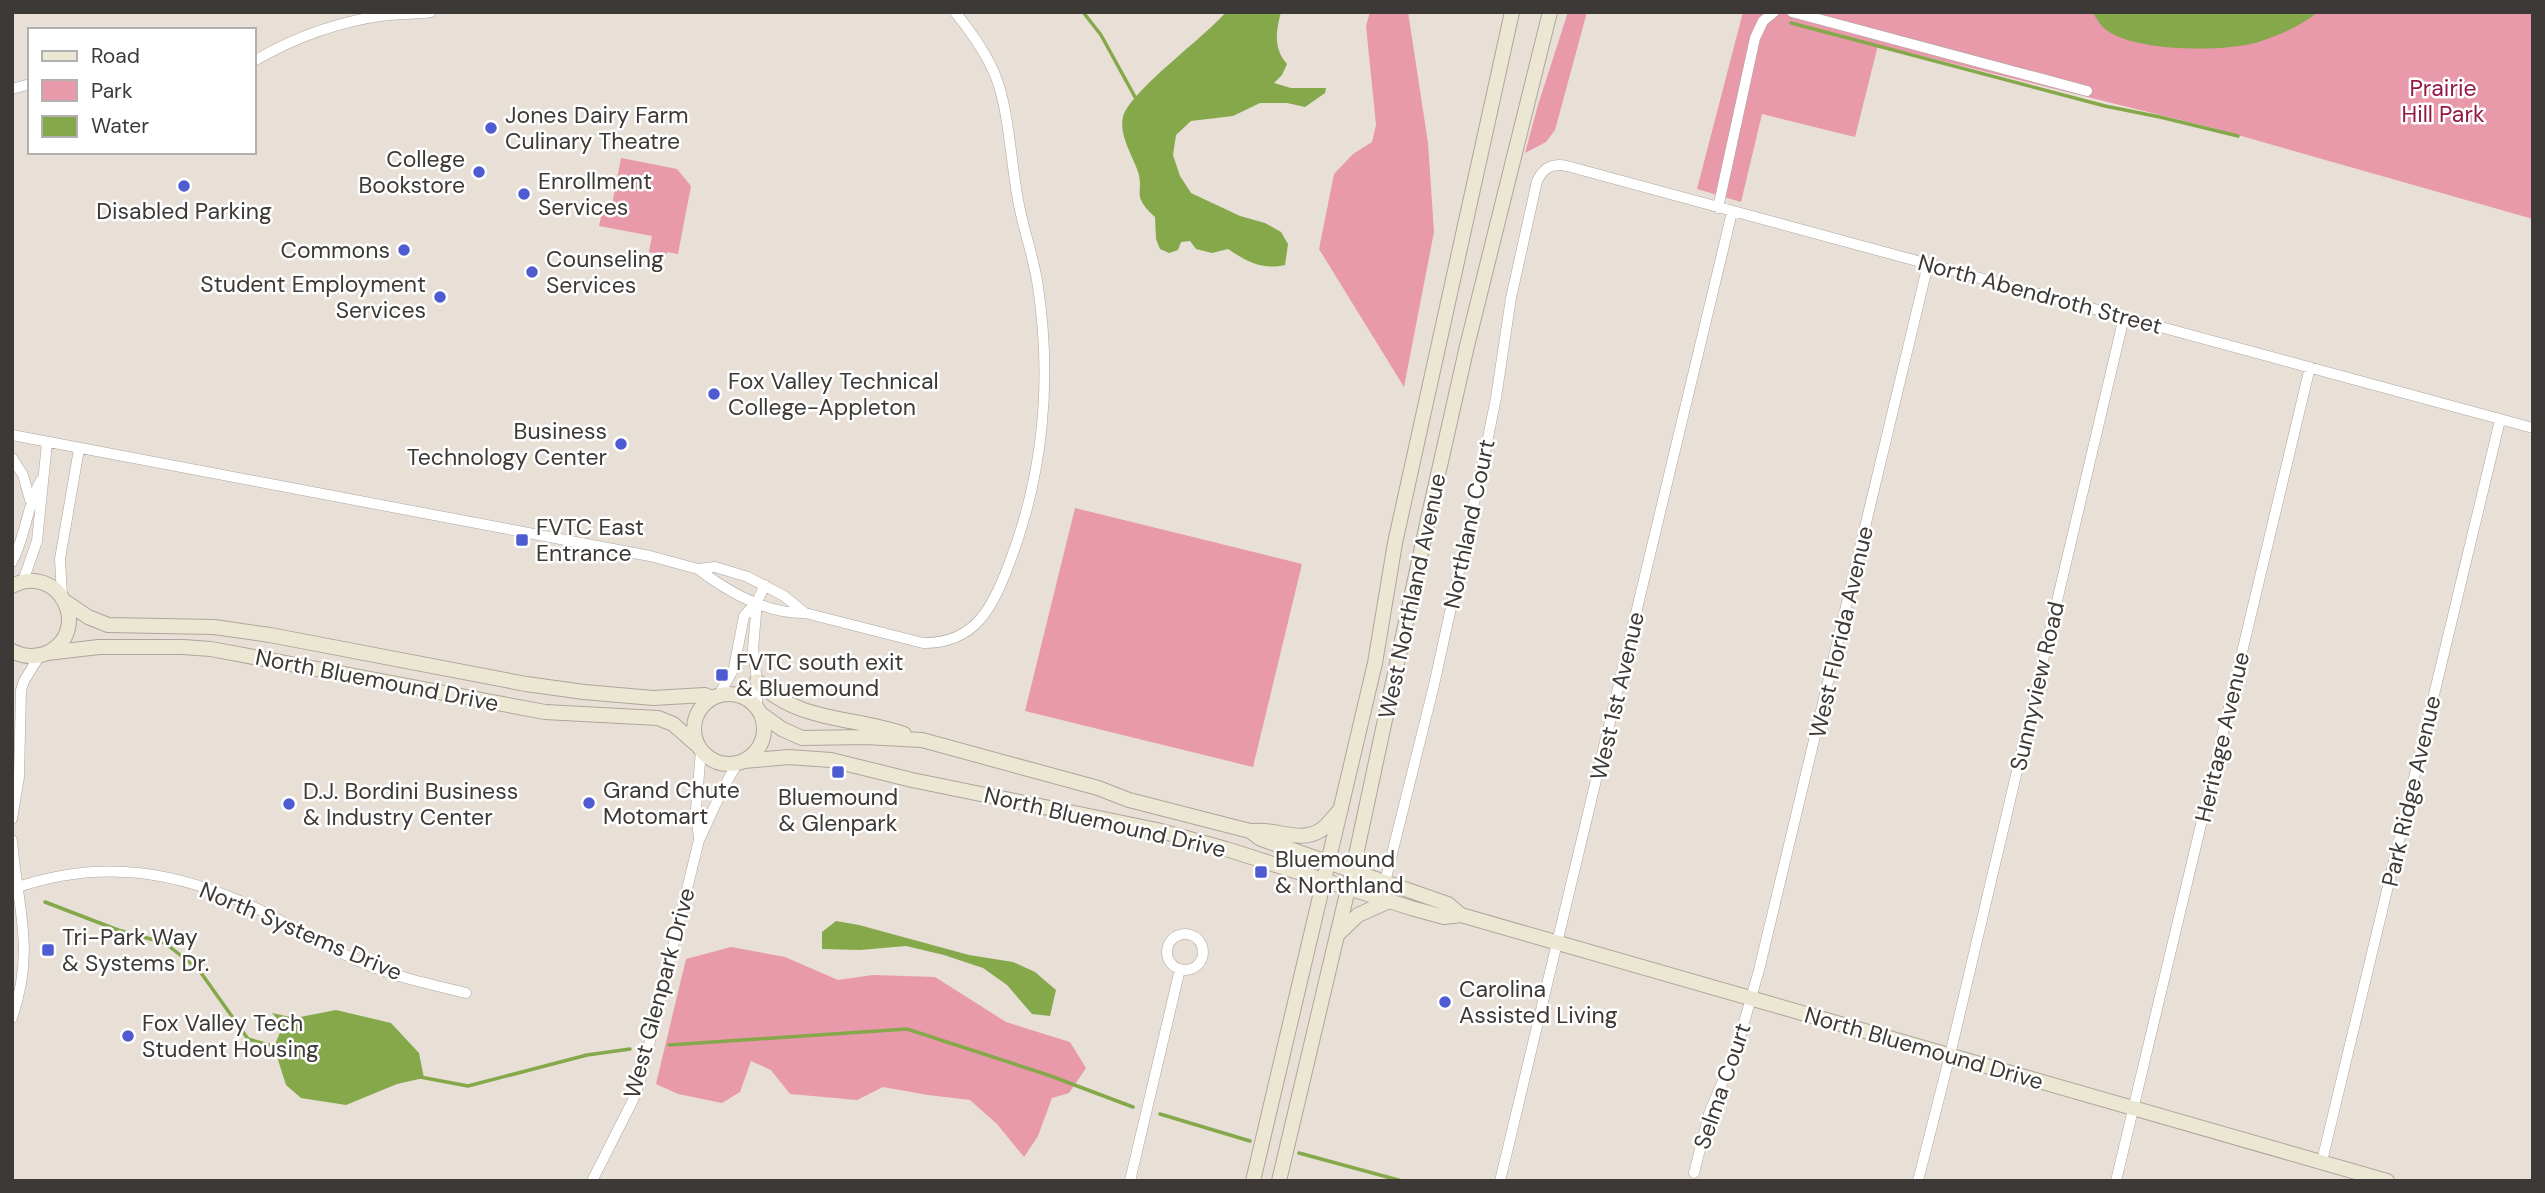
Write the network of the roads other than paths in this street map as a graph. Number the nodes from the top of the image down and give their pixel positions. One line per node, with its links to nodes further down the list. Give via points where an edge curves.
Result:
1 (431, 12): 7 (street, via 330,27)
2 (956, 12): 29 (street, via 999,83 1018,204 1038,288 1044,398 1027,511 991,605 962,634 923,643)
3 (1512, 12): 38 (main road, West Northland Avenue, via 1395,543 1375,663)
4 (1550, 12): 44 (main road, West Northland Avenue, via 1461,373)
5 (1774, 12): 10 (street, via 1763,21 1755,38)
6 (1792, 12): 8 (street)
7 (256, 60)
8 (2087, 91)
9 (1548, 168): 10 (street, North Abendroth Street, via 1567,166); 46 (street, Northland Court, via 1538,181 1514,285 1483,462)
10 (1718, 208): 11 (street, North Abendroth Street)
11 (1732, 212): 12 (street, North Abendroth Street); 52 (street, West 1st Avenue)
12 (1928, 264): 13 (street, North Abendroth Street); 55 (street, West Florida Avenue)
13 (2124, 317): 14 (street, North Abendroth Street); 57 (street, Sunnyview Road)
14 (2310, 367): 15 (street, North Abendroth Street); 58 (street, Heritage Avenue)
15 (2500, 420): 16 (street, North Abendroth Street); 59 (street, Park Ridge Avenue)
16 (2533, 428)
17 (12, 435): 18 (street)
18 (47, 443): 19 (street); 21 (street)
19 (79, 449): 24 (street, via 650,556); 27 (street, via 60,559)
20 (12, 458): 22 (street, via 23,475)
21 (42, 479): 22 (street); 25 (street, via 37,541)
22 (31, 504): 23 (street)
23 (12, 562)
24 (698, 569): 26 (street, via 722,568); 28 (street)
25 (16, 583): 27 (main road, North Bluemound Drive, via 44,583)
26 (765, 585): 28 (street); 29 (street)
27 (64, 599): 31 (main road, via 67,631 59,644); 33 (main road, North Bluemound Drive, via 108,625 214,627 584,692)
28 (757, 602): 29 (street, via 784,614); 32 (street, via 753,649); 33 (street, via 744,615 734,668)
29 (805, 613)
30 (12, 651): 31 (main road, North Bluemound Drive, via 25,656)
31 (43, 654): 36 (main road, North Bluemound Drive, via 149,646 238,653 545,712 658,718 673,724); 39 (street, via 21,690 19,777)
32 (757, 681): 34 (street); 35 (main road, via 770,694 799,709)
33 (716, 697): 34 (main road, via 740,695); 36 (main road, via 702,706 695,718)
34 (759, 711): 35 (main road, North Bluemound Drive, via 802,738); 37 (main road, via 762,741 755,753)
35 (922, 740): 40 (main road, North Bluemound Drive)
36 (699, 748): 37 (main road, via 717,763); 42 (street, West Glenpark Drive)
37 (741, 762): 42 (street, West Glenpark Drive, via 718,795); 45 (main road, North Bluemound Drive, via 789,757 831,760 1157,830)
38 (1342, 808): 40 (main road, via 1321,830 1309,835); 43 (main road, West Northland Avenue)
39 (12, 819)
40 (1250, 831): 43 (main road, North Bluemound Drive, via 1261,839)
41 (12, 840): 47 (street)
42 (699, 840): 61 (street, West Glenpark Drive, via 641,1078)
43 (1330, 861): 44 (main road, North Bluemound Drive); 45 (main road, West Northland Avenue)
44 (1353, 869): 46 (main road, North Bluemound Drive); 48 (main road, West Northland Avenue)
45 (1325, 881): 48 (main road, North Bluemound Drive); 63 (main road, West Northland Avenue)
46 (1385, 882): 50 (main road, North Bluemound Drive, via 1448,904)
47 (16, 888): 54 (street, North Systems Drive, via 38,879 88,871 170,878 229,895 369,966); 56 (street, via 25,946)
48 (1348, 888): 49 (main road, North Bluemound Drive); 51 (main road, West Northland Avenue)
49 (1389, 901): 50 (main road, North Bluemound Drive, via 1444,917); 51 (main road, via 1358,915)
50 (1461, 915): 52 (main road, North Bluemound Drive)
51 (1336, 936): 64 (main road, West Northland Avenue)
52 (1556, 944): 55 (main road, North Bluemound Drive); 65 (street, West 1st Avenue)
53 (1180, 969): 62 (street)
54 (466, 993)
55 (1751, 999): 57 (main road, North Bluemound Drive); 60 (street, Selma Court, via 1709,1114)
56 (12, 1018)
57 (1950, 1055): 58 (main road, North Bluemound Drive); 66 (street, Sunnyview Road)
58 (2134, 1108): 59 (main road, North Bluemound Drive); 67 (street, Heritage Avenue)
59 (2322, 1161): 68 (main road, North Bluemound Drive)
60 (1694, 1173)
61 (592, 1181)
62 (1130, 1181)
63 (1253, 1181)
64 (1279, 1181)
65 (1500, 1181)
66 (1918, 1181)
67 (2116, 1181)
68 (2387, 1181)

